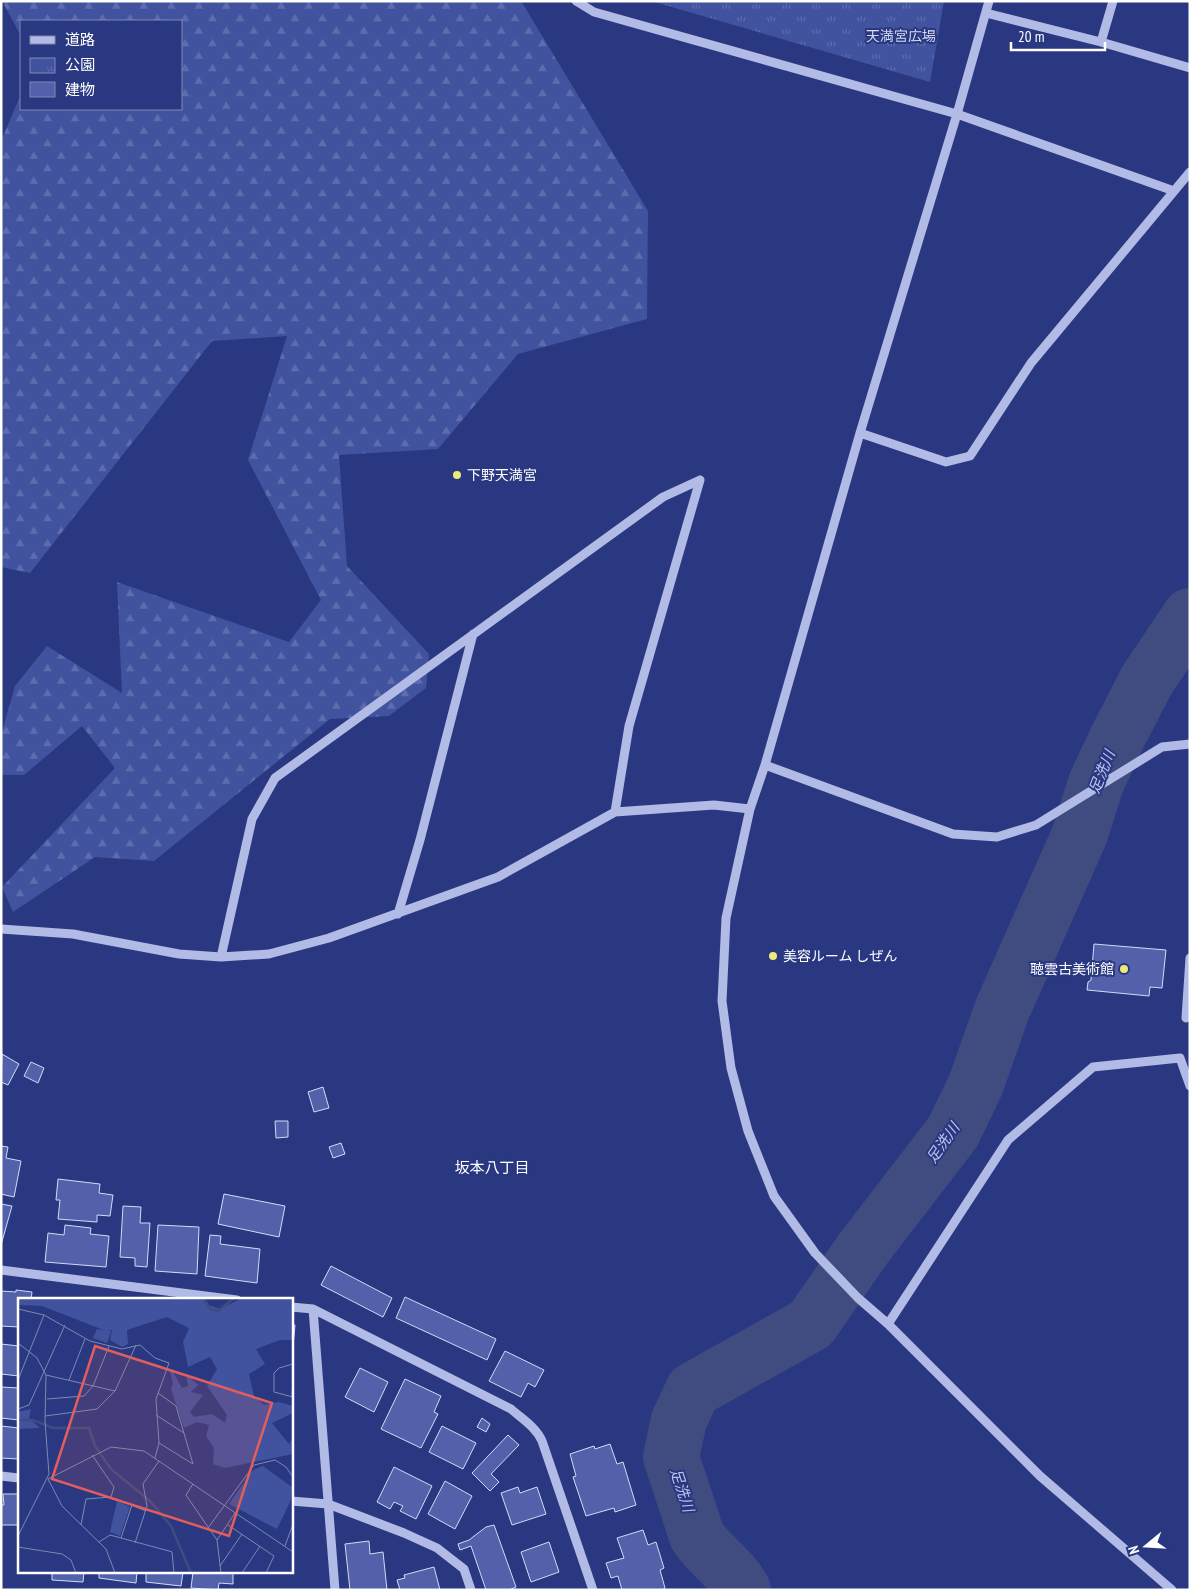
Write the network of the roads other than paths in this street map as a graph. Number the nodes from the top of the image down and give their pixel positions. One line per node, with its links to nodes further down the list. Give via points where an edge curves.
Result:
1 (576, 1): 7 (street, via 594,12)
2 (989, 1): 4 (street)
3 (1113, 1): 5 (street)
4 (986, 13): 5 (street); 7 (street)
5 (1101, 42): 6 (street)
6 (1190, 68)
7 (957, 114): 9 (street); 10 (street)
8 (1190, 172): 9 (street)
9 (1174, 192): 10 (street, via 1032,363 970,456 946,462)
10 (860, 433): 13 (street)
11 (473, 634): 15 (street, via 663,497 700,480 628,726); 16 (street); 18 (street, via 275,778 252,819)
12 (1190, 744): 13 (street, via 1162,747 1036,825 997,837 953,834)
13 (765, 765): 14 (street)
14 (750, 810): 15 (street, via 714,805); 26 (street, via 726,918 722,1001 731,1068 748,1131 774,1196 815,1253)
15 (616, 812): 16 (street, via 498,877)
16 (398, 914): 18 (street, via 329,938 268,954)
17 (1, 929): 18 (street, via 73,934 179,954)
18 (221, 957)
19 (1190, 958): 20 (street)
20 (1186, 1018)
21 (1190, 1086): 26 (street, via 1180,1058 1093,1067 1008,1140)
22 (1, 1270): 23 (street)
23 (221, 1298)
24 (292, 1307): 25 (street)
25 (314, 1310): 30 (street); 33 (street, via 510,1410 534,1428 542,1441)
26 (888, 1324): 34 (street, via 1040,1476)
27 (1, 1476): 28 (street)
28 (18, 1478)
29 (292, 1501): 30 (street)
30 (328, 1504): 31 (street); 32 (street, via 437,1548 464,1569)
31 (335, 1590)
32 (471, 1590)
33 (593, 1590)
34 (1172, 1590)

